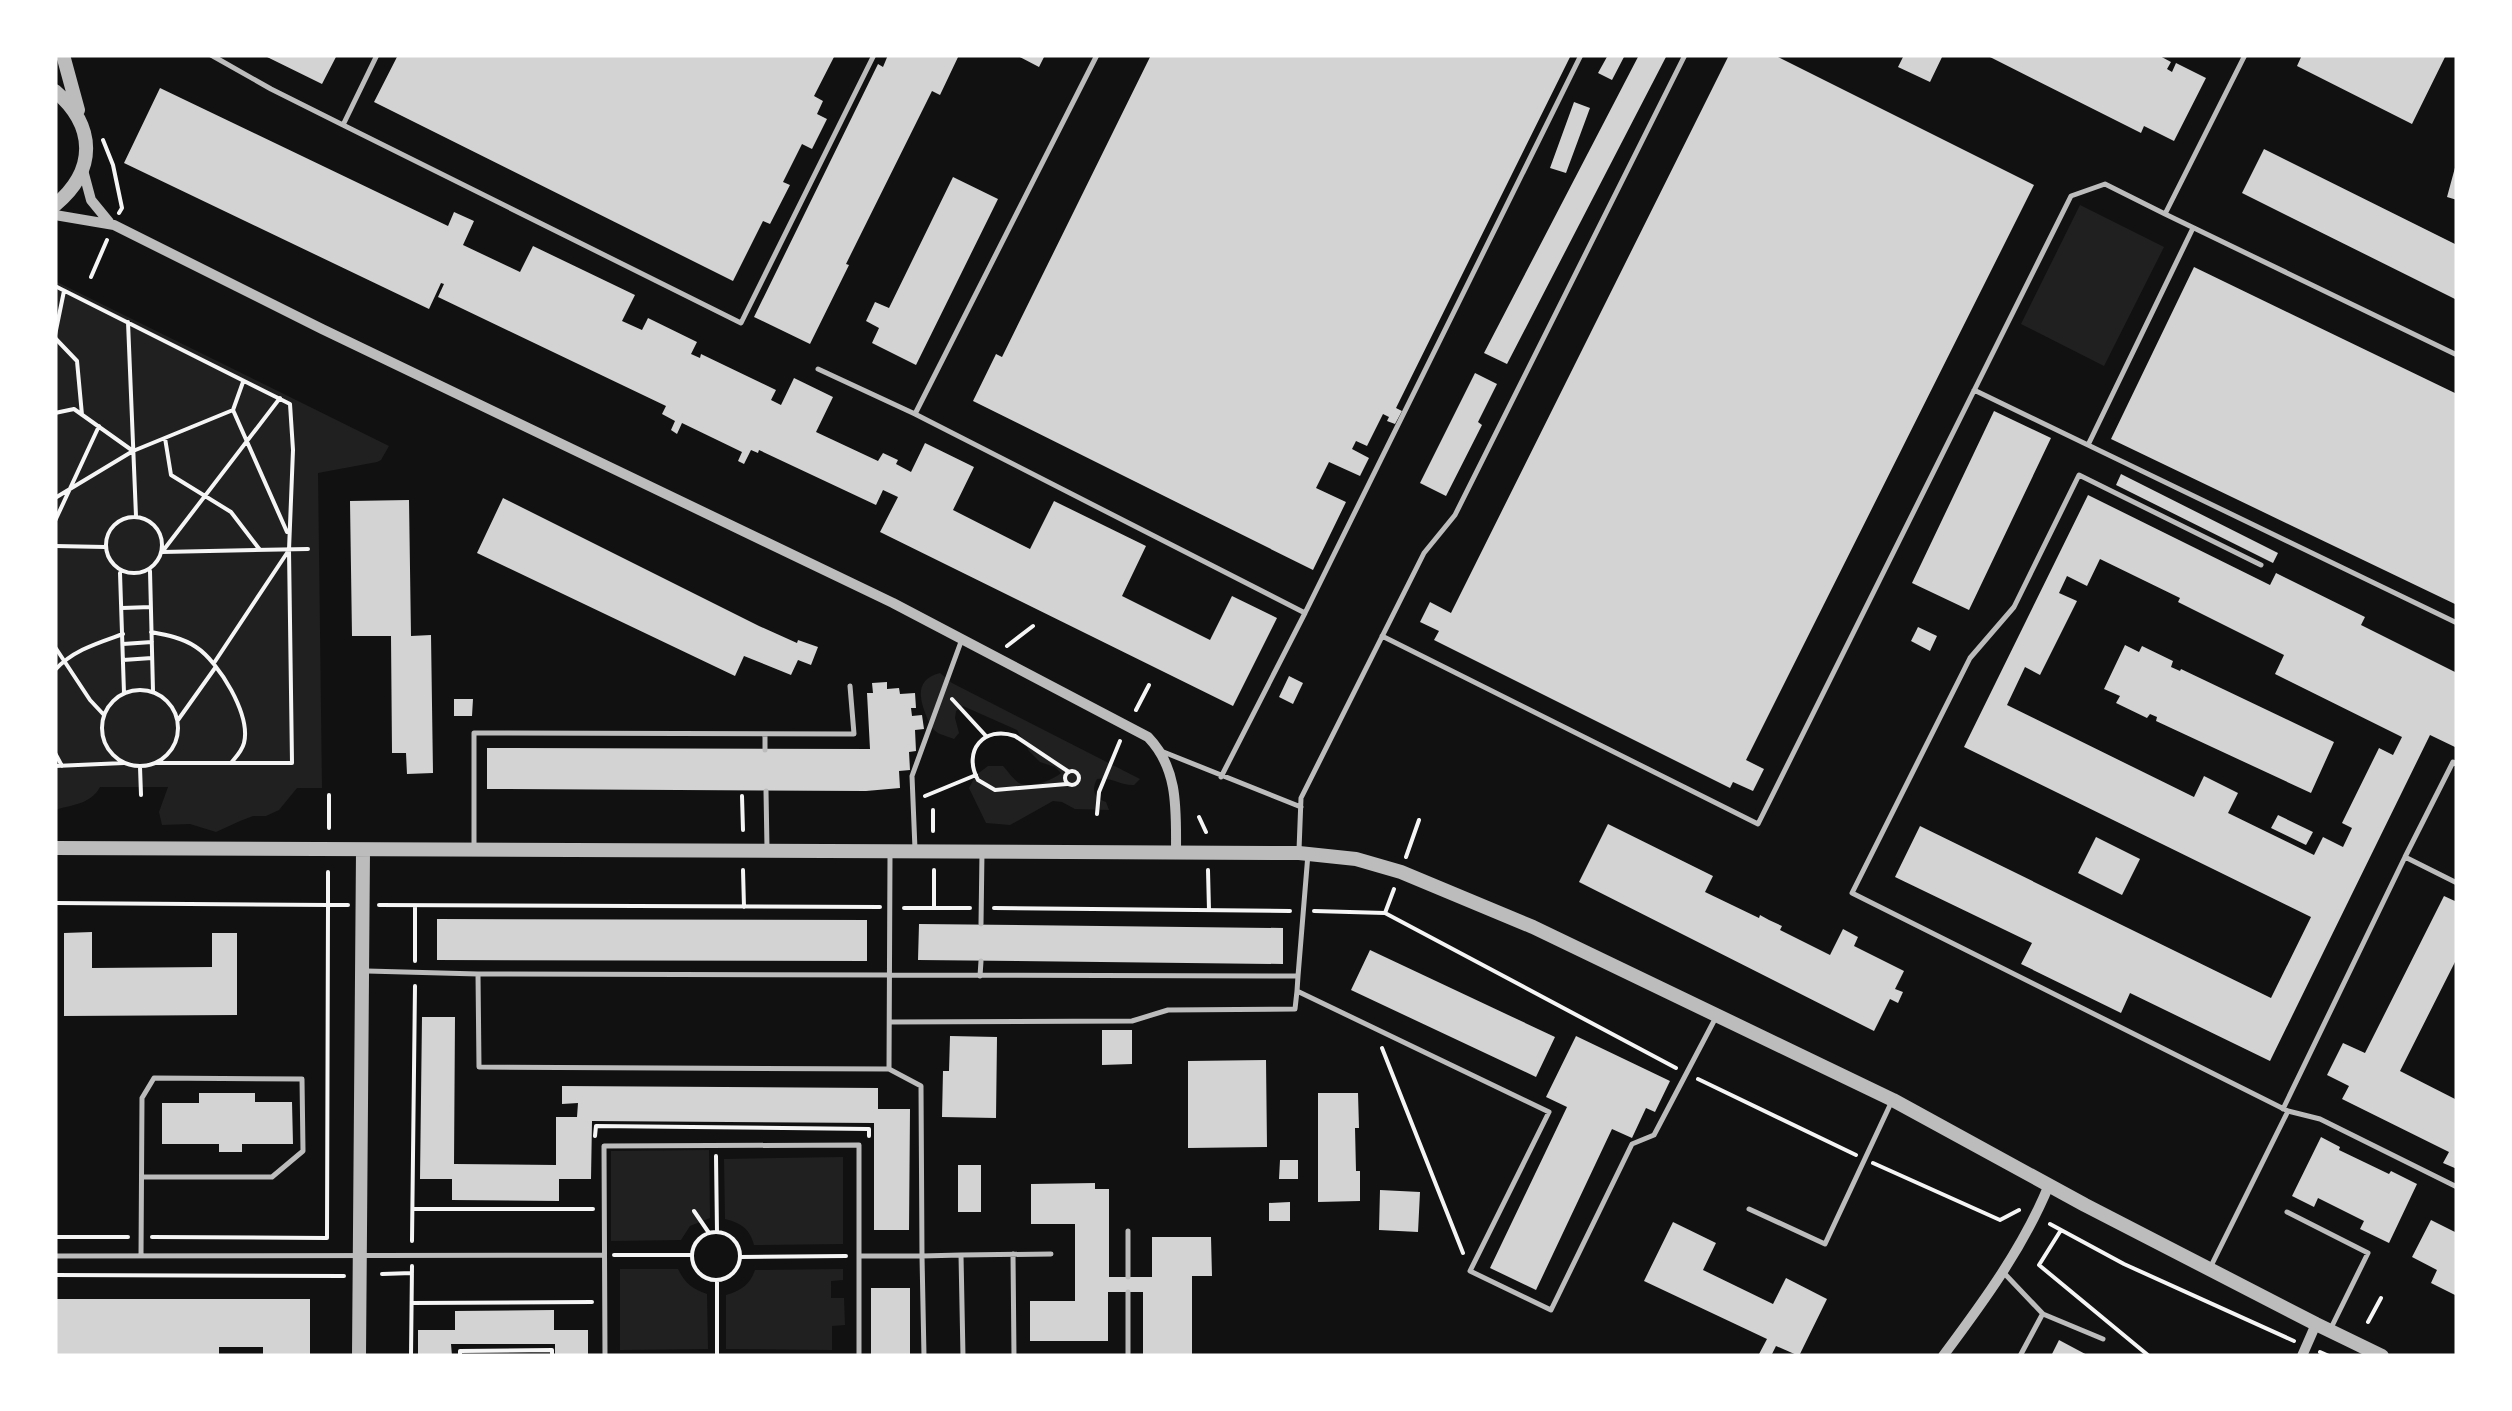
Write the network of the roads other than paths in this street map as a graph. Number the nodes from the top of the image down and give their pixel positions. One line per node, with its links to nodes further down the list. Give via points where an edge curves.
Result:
1 (64, 55): 11 (street)
2 (211, 55): 10 (lane)
3 (377, 55): 10 (lane)
4 (874, 55): 10 (lane, via 741,323)
5 (1097, 55): 21 (lane)
6 (1582, 55): 24 (lane)
7 (1685, 55): 26 (lane, via 1455,515 1424,553)
8 (2245, 55): 15 (lane)
9 (55, 92): 11 (street)
10 (343, 124)
11 (83, 125): 12 (street)
12 (83, 170): 13 (street); 16 (street, via 90,200)
13 (55, 204)
14 (55, 214): 16 (street)
15 (2165, 214): 17 (lane); 20 (lane, via 2105,184 2071,196)
16 (114, 226): 27 (street)
17 (2193, 228): 18 (lane); 22 (lane)
18 (2457, 355)
19 (818, 369): 21 (lane)
20 (1974, 390): 22 (lane); 26 (lane, via 1758,824)
21 (915, 414): 24 (lane)
22 (2088, 445): 25 (lane)
23 (2261, 564): 59 (lane, via 2079,475 2014,606 1970,658 1852,893)
24 (1305, 613): 33 (lane)
25 (2457, 623)
26 (1382, 636): 35 (lane)
27 (962, 638): 31 (street, via 1148,737); 41 (lane, via 912,776)
28 (850, 686): 29 (lane, via 854,734)
29 (765, 734): 30 (lane); 37 (lane, via 474,733)
30 (765, 750)
31 (1161, 751): 33 (lane); 43 (street, via 1174,781)
32 (2457, 764): 45 (lane)
33 (1221, 776): 35 (lane)
34 (766, 791): 39 (lane)
35 (1301, 807): 44 (lane)
36 (55, 848): 38 (street)
37 (474, 850): 38 (street); 39 (street)
38 (363, 851): 49 (street)
39 (767, 852): 40 (street)
40 (890, 852): 41 (street); 51 (lane)
41 (915, 852): 42 (street)
42 (982, 852): 43 (street); 47 (lane)
43 (1176, 853): 44 (street)
44 (1304, 853): 53 (lane); 55 (street, via 1401,872 1534,927)
45 (2405, 858): 46 (lane); 59 (lane)
46 (2457, 883)
47 (981, 924)
48 (980, 961): 52 (lane)
49 (362, 971): 50 (lane); 72 (street)
50 (478, 974): 51 (lane); 57 (lane, via 478,1066)
51 (891, 975): 52 (lane); 56 (lane)
52 (980, 976): 53 (lane)
53 (1298, 976): 54 (lane)
54 (1296, 991): 55 (lane, via 1549,1112 1470,1271 1551,1310 1632,1144 1654,1135); 56 (lane, via 1295,1009 1168,1010 1132,1021)
55 (1716, 1016): 58 (street)
56 (890, 1022): 57 (lane)
57 (890, 1069): 74 (lane, via 921,1086)
58 (1892, 1100): 61 (street); 63 (lane, via 1824,1244)
59 (2286, 1110): 62 (lane, via 2320,1119); 75 (lane)
60 (142, 1177): 60 (lane, via 142,1098 154,1078 302,1079 303,1151 272,1177); 71 (lane)
61 (2049, 1185): 75 (street); 76 (street)
62 (2457, 1187)
63 (1749, 1209)
64 (2287, 1212): 80 (lane, via 2368,1253)
65 (1128, 1231): 77 (lane)
66 (1013, 1254): 67 (lane); 69 (lane); 87 (lane)
67 (1051, 1254)
68 (604, 1255): 72 (lane); 73 (lane, via 604,1146 859,1145); 83 (lane)
69 (961, 1255): 74 (lane); 86 (lane)
70 (55, 1256): 71 (lane)
71 (141, 1256): 72 (lane)
72 (360, 1256): 82 (street)
73 (859, 1256): 74 (lane); 84 (lane)
74 (922, 1256): 85 (lane)
75 (2209, 1269): 80 (street)
76 (2004, 1273): 79 (lane); 89 (street)
77 (1128, 1277)
78 (1128, 1292): 88 (lane)
79 (2042, 1314): 81 (lane); 90 (lane)
80 (2323, 1327): 91 (street); 92 (street)
81 (2103, 1339)
82 (359, 1356)
83 (605, 1356)
84 (859, 1356)
85 (924, 1356)
86 (963, 1356)
87 (1014, 1356)
88 (1128, 1356)
89 (1944, 1356)
90 (2020, 1356)
91 (2302, 1356)
92 (2382, 1356)

